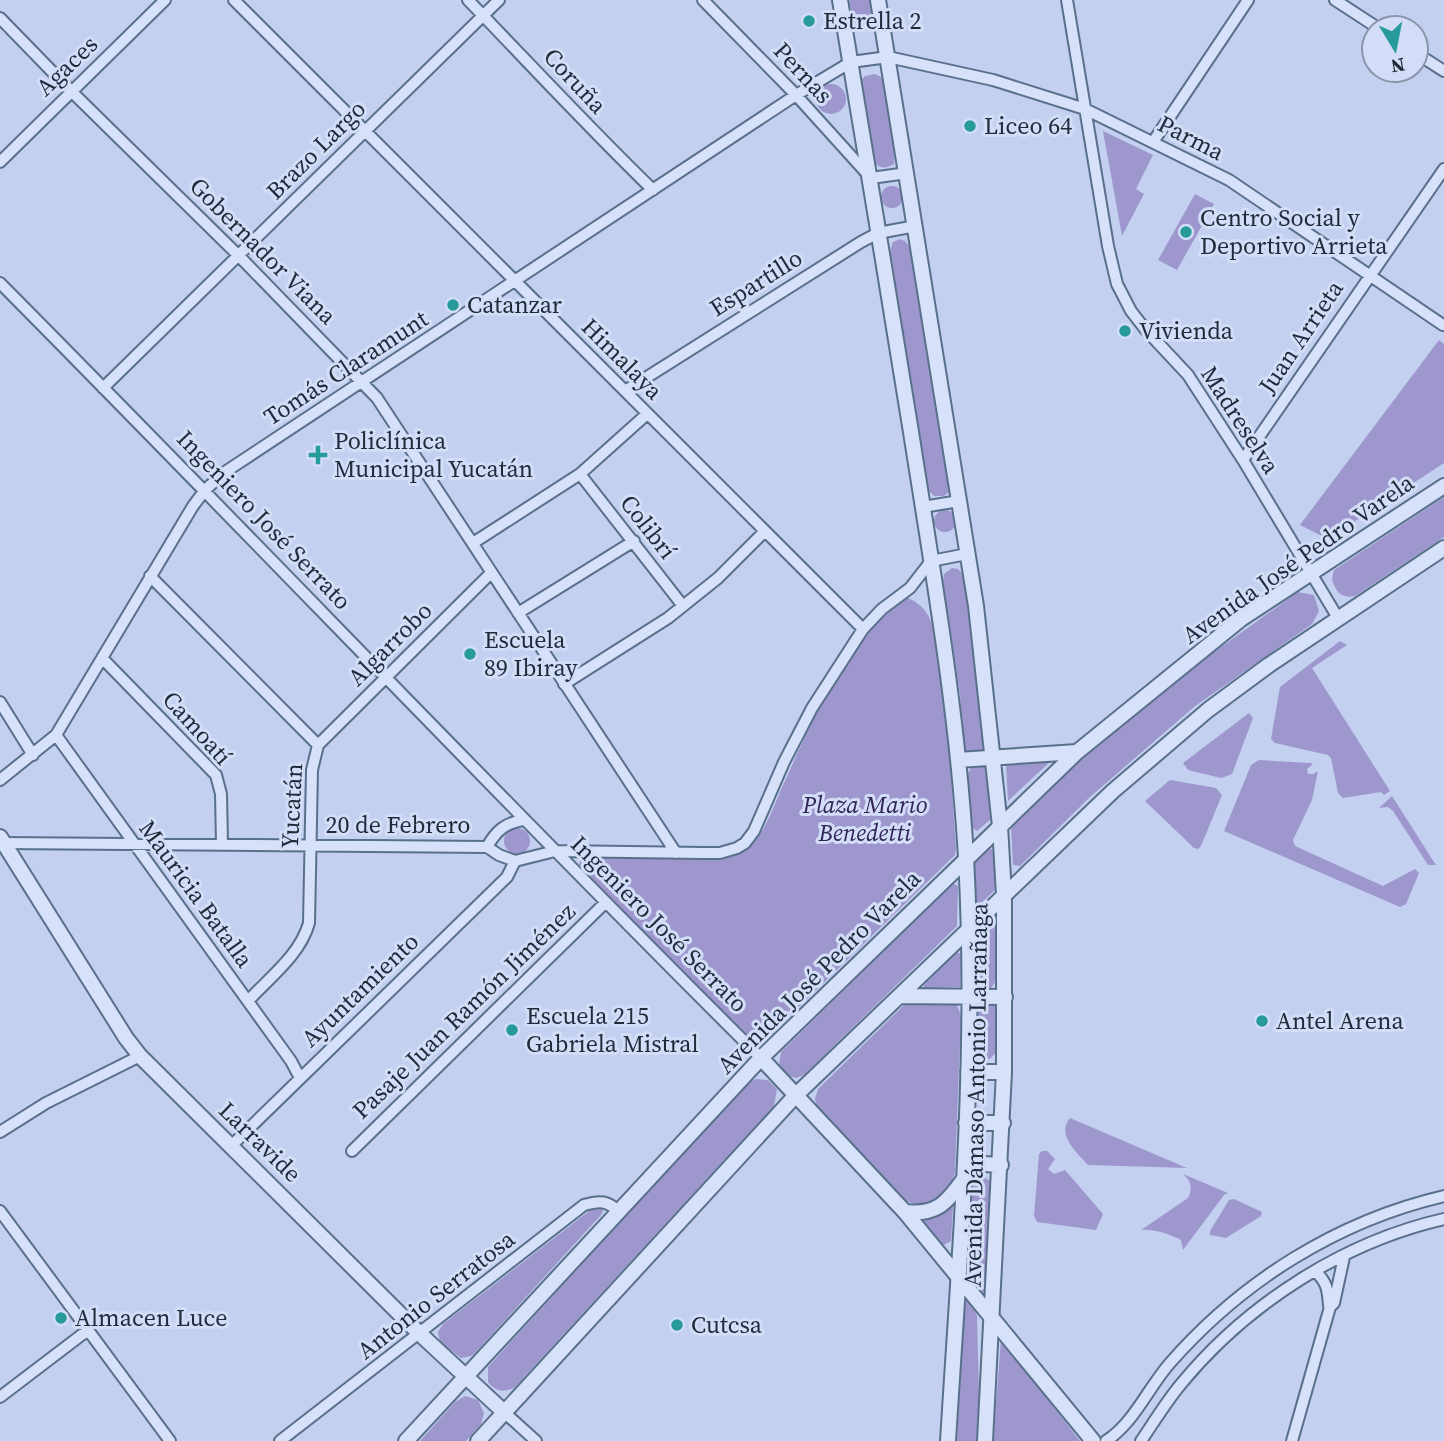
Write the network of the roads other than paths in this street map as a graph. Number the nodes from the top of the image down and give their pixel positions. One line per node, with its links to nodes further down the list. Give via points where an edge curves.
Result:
1 (165, 0): 16 (street, Agaces)
2 (234, 0): 19 (street, Himalaya)
3 (468, 0): 11 (street, Coruña)
4 (499, 0): 11 (street, Brazo Largo)
5 (703, 0): 17 (street, Pernas)
6 (840, 0): 15 (street, Avenida Dámaso Antonio Larrañaga)
7 (878, 0): 14 (street, Avenida Dámaso Antonio Larrañaga)
8 (1067, 0): 18 (street, Madreselva)
9 (1248, 0): 20 (street)
10 (1335, 0): 12 (street)
11 (483, 15): 19 (street, Brazo Largo); 25 (street, Coruña, via 580,120)
12 (1360, 16)
13 (0, 18): 16 (street, Gobernador Viana)
14 (888, 57): 15 (street, Tomás Claramunt); 18 (street, Parma, via 993,80); 23 (street, Avenida Dámaso Antonio Larrañaga)
15 (851, 62): 17 (street, Tomás Claramunt); 24 (street, Avenida Dámaso Antonio Larrañaga)
16 (71, 91): 21 (street, Agaces); 28 (street, Gobernador Viana)
17 (796, 95): 24 (street, Pernas); 25 (street, Tomás Claramunt)
18 (1085, 109): 20 (street, Parma); 37 (street, Madreselva, via 1117,284 1145,330 1188,375)
19 (364, 130): 28 (street, Brazo Largo); 30 (street, Himalaya)
20 (1153, 142): 29 (street, Parma, via 1228,180)
21 (0, 162)
22 (1444, 169): 29 (street, Juan Arrieta)
23 (907, 173): 24 (street); 26 (street, Avenida Dámaso Antonio Larrañaga)
24 (870, 178): 27 (street, Avenida Dámaso Antonio Larrañaga)
25 (653, 190): 30 (street, Tomás Claramunt)
26 (916, 226): 27 (street, Espartillo); 41 (street, Avenida Dámaso Antonio Larrañaga)
27 (878, 233): 35 (street, Espartillo); 42 (street, Avenida Dámaso Antonio Larrañaga)
28 (239, 257): 33 (street, Gobernador Viana); 34 (street, Brazo Largo)
29 (1369, 274): 32 (street, Parma); 37 (street, Juan Arrieta)
30 (516, 282): 33 (street, Tomás Claramunt); 35 (street, Himalaya)
31 (0, 283): 34 (street, Ingeniero José Serrato)
32 (1443, 325)
33 (362, 383): 40 (street, Tomás Claramunt, via 225,472); 45 (street, Gobernador Viana, via 377,398)
34 (103, 388): 40 (street, Ingeniero José Serrato)
35 (625, 391): 36 (street, Himalaya)
36 (647, 414): 38 (street); 43 (street, Himalaya)
37 (1243, 460): 49 (street, Madreselva)
38 (580, 474): 44 (street, Colibrí); 45 (street)
39 (1444, 486): 49 (street, Avenida José Pedro Varela)
40 (205, 490): 51 (street, Tomás Claramunt); 57 (street, Ingeniero José Serrato)
41 (959, 501): 42 (street); 47 (street, Avenida Dámaso Antonio Larrañaga)
42 (923, 507): 48 (street, Avenida Dámaso Antonio Larrañaga)
43 (764, 532): 52 (street); 55 (street, Himalaya)
44 (634, 541): 52 (street, Colibrí); 53 (street)
45 (473, 543): 50 (street, Gobernador Viana)
46 (1444, 548): 54 (street)
47 (968, 554): 48 (street); 64 (street, Avenida Dámaso Antonio Larrañaga)
48 (931, 561): 55 (street, via 910,588); 65 (street, Avenida Dámaso Antonio Larrañaga)
49 (1310, 572): 54 (street, Madreselva); 62 (street, Avenida José Pedro Varela, via 1241,619)
50 (491, 573): 53 (street, Gobernador Viana); 57 (street, Algarrobo)
51 (150, 576): 56 (street, Tomás Claramunt); 61 (street, Yucatán)
52 (683, 606): 58 (street)
53 (518, 613): 58 (street, Gobernador Viana)
54 (1338, 618): 78 (street, via 1208,710 1151,757)
55 (863, 629): 75 (street, via 812,708 746,843 720,853)
56 (102, 658): 60 (street, Tomás Claramunt); 71 (street, Camoatí, via 216,775)
57 (385, 677): 61 (street, Algarrobo); 67 (street, Ingeniero José Serrato)
58 (564, 684): 75 (street, Gobernador Viana)
59 (0, 702): 63 (street)
60 (56, 735): 63 (street, Tomás Claramunt); 70 (street, Mauricia Batalla)
61 (318, 745): 72 (street, Yucatán, via 312,770)
62 (1077, 752): 64 (street); 68 (street, Avenida José Pedro Varela)
63 (33, 755): 66 (street, Tomás Claramunt)
64 (994, 757): 65 (street); 68 (street, Avenida Dámaso Antonio Larrañaga)
65 (958, 760): 76 (street, Avenida Dámaso Antonio Larrañaga)
66 (0, 780)
67 (523, 820): 73 (street, via 504,826); 74 (street, Ingeniero José Serrato)
68 (1000, 826): 76 (street, Avenida José Pedro Varela); 78 (street, Avenida Dámaso Antonio Larrañaga)
69 (1, 841): 70 (street, 20 de Febrero); 85 (street, Larravide)
70 (134, 844): 71 (street, 20 de Febrero); 84 (street, Mauricia Batalla)
71 (222, 844): 72 (street, 20 de Febrero)
72 (311, 846): 73 (street, 20 de Febrero); 84 (street, Yucatán, via 305,937)
73 (487, 846): 77 (street, 20 de Febrero)
74 (555, 851): 75 (street); 77 (street); 79 (street, Ingeniero José Serrato)
75 (676, 853)
76 (966, 858): 80 (street, Avenida Dámaso Antonio Larrañaga); 86 (street, Avenida José Pedro Varela)
77 (515, 861): 89 (street, Ayuntamiento, via 507,877)
78 (1004, 895): 80 (street); 83 (street, Avenida Dámaso Antonio Larrañaga)
79 (606, 902): 86 (street, Ingeniero José Serrato); 95 (street, Pasaje Juan Ramón Jiménez)
80 (969, 930): 81 (street); 82 (street, Avenida Dámaso Antonio Larrañaga)
81 (900, 996): 82 (street); 90 (street)
82 (970, 997): 83 (street); 87 (street, Avenida Dámaso Antonio Larrañaga)
83 (1005, 997): 88 (street, Avenida Dámaso Antonio Larrañaga)
84 (248, 1001): 89 (street, Mauricia Batalla)
85 (140, 1056): 93 (street, via 46,1102); 94 (street, Larravide)
86 (761, 1058): 90 (street, Ingeniero José Serrato); 102 (street, Avenida José Pedro Varela)
87 (968, 1072): 88 (street); 91 (street, Avenida Dámaso Antonio Larrañaga)
88 (1004, 1072): 92 (street, Avenida Dámaso Antonio Larrañaga)
89 (300, 1078): 94 (street, Ayuntamiento)
90 (796, 1095): 103 (street, Ingeniero José Serrato); 116 (street)
91 (966, 1123): 92 (street); 96 (street, Avenida Dámaso Antonio Larrañaga)
92 (1003, 1123): 97 (street, Avenida Dámaso Antonio Larrañaga)
93 (0, 1132)
94 (230, 1147): 113 (street, Larravide)
95 (352, 1151)
96 (965, 1163): 97 (street); 98 (street, Avenida Dámaso Antonio Larrañaga)
97 (1001, 1165): 111 (street, Avenida Dámaso Antonio Larrañaga)
98 (964, 1179): 103 (street, via 937,1208); 108 (street, Avenida Dámaso Antonio Larrañaga)
99 (1444, 1196): 100 (street)
100 (1430, 1200): 104 (street); 106 (street, via 1342,1232)
101 (0, 1211): 112 (street)
102 (620, 1212): 113 (street, Antonio Serratosa, via 599,1200 584,1205); 114 (street, Avenida José Pedro Varela)
103 (905, 1212): 108 (street, Ingeniero José Serrato)
104 (1441, 1220): 105 (street, via 1389,1236)
105 (1344, 1257): 107 (street); 110 (street, via 1334,1303)
106 (1285, 1263): 109 (street); 125 (street, via 1193,1338 1126,1423)
107 (1315, 1271): 109 (street); 110 (street, via 1325,1280)
108 (958, 1274): 111 (street, Ingeniero José Serrato); 122 (street, Avenida Dámaso Antonio Larrañaga)
109 (1296, 1283): 126 (street, via 1203,1360)
110 (1329, 1307): 127 (street)
111 (993, 1317): 123 (street, Avenida Dámaso Antonio Larrañaga); 124 (street, Ingeniero José Serrato)
112 (88, 1330): 115 (street); 117 (street)
113 (419, 1333): 114 (street, Larravide); 118 (street, Antonio Serratosa)
114 (466, 1375): 116 (street, Larravide); 119 (street, Avenida José Pedro Varela)
115 (0, 1397)
116 (504, 1412): 120 (street); 121 (street, Larravide)
117 (170, 1441)
118 (280, 1441)
119 (406, 1441)
120 (478, 1441)
121 (537, 1441)
122 (948, 1441)
123 (985, 1441)
124 (1093, 1441)
125 (1106, 1441)
126 (1141, 1441)
127 (1292, 1441)

